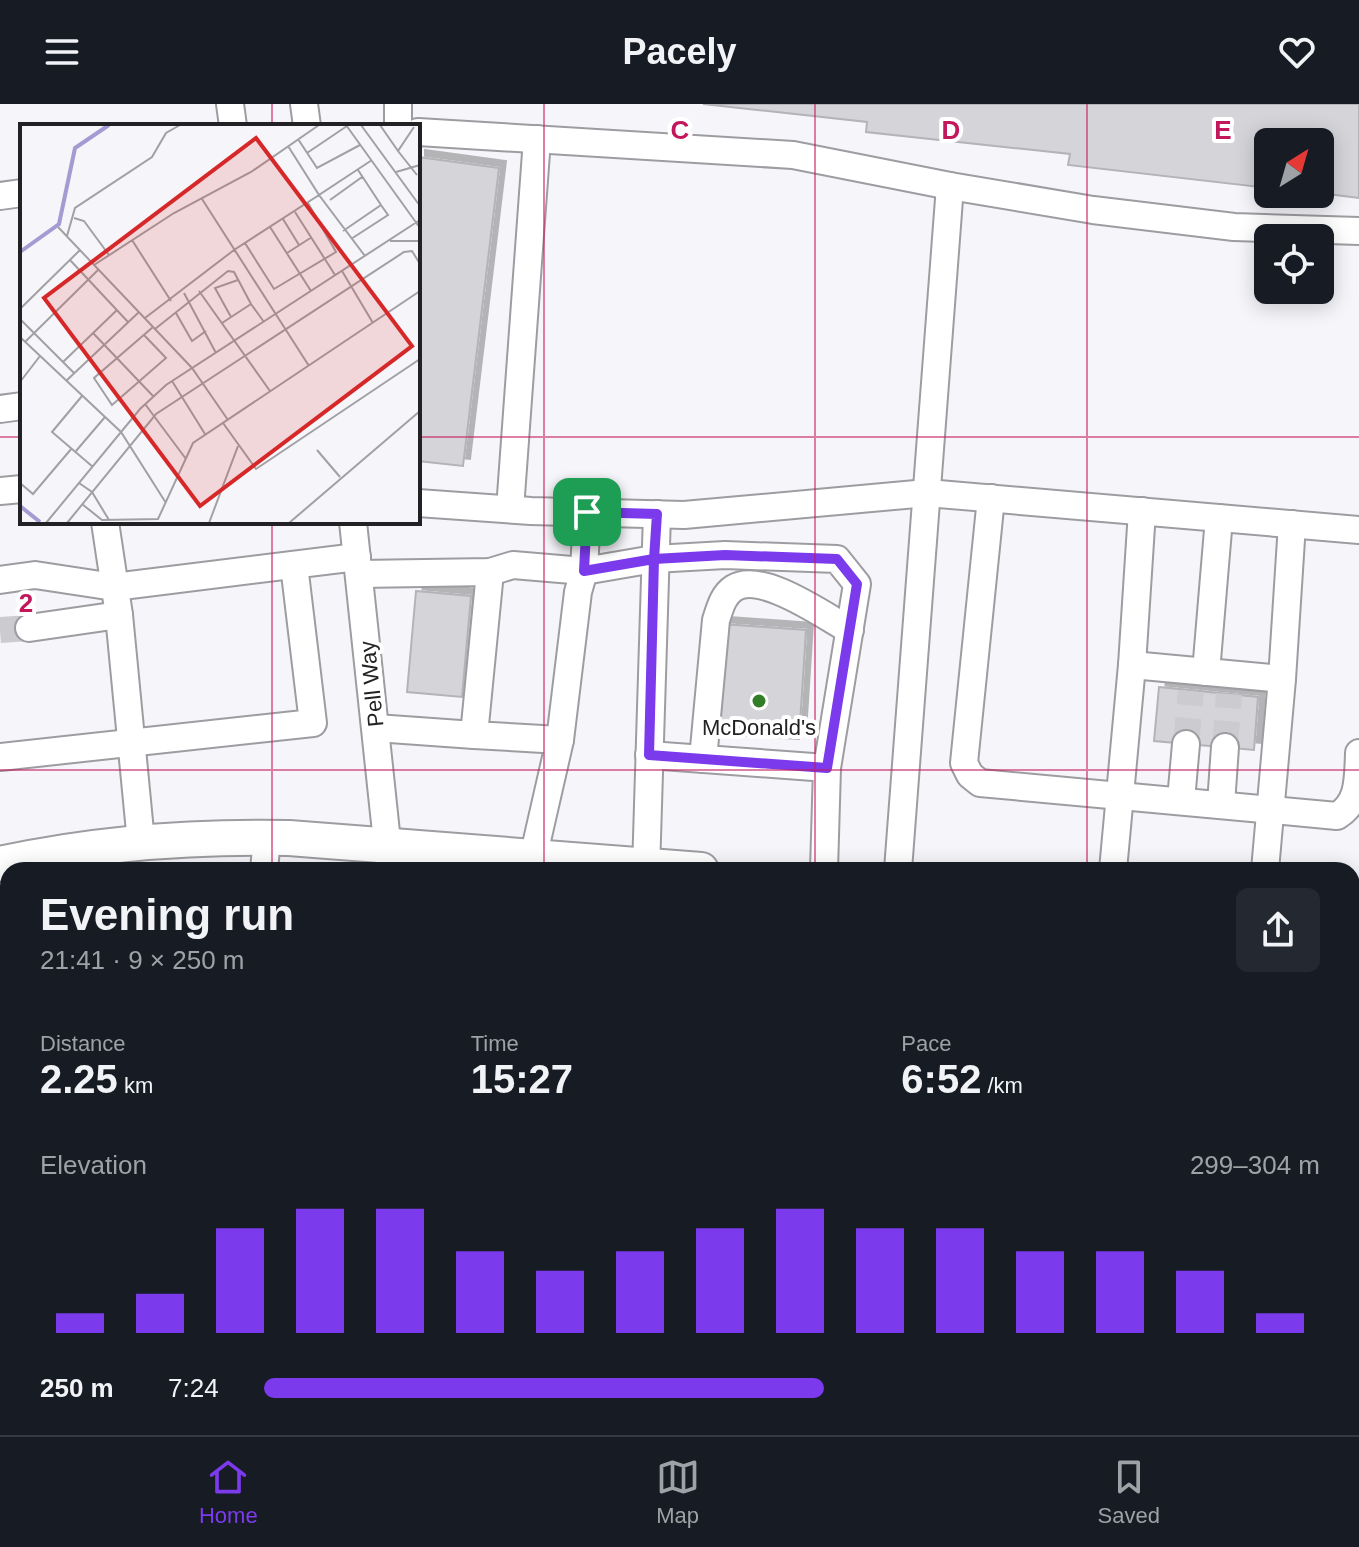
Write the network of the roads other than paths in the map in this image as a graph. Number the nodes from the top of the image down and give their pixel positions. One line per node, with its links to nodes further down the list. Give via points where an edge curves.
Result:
1 (230, 104): 3 (street)
2 (304, 104): 4 (street)
3 (233, 124)
4 (307, 124)
5 (420, 132): 6 (street)
6 (537, 139): 7 (street, via 793,155); 18 (street)
7 (950, 186): 10 (street, via 1234,227); 15 (street)
8 (20, 193): 9 (street)
9 (0, 196)
10 (1359, 231)
11 (20, 406): 12 (street)
12 (0, 409)
13 (20, 489): 14 (street)
14 (0, 491)
15 (927, 493): 16 (street); 21 (street); 66 (street)
16 (991, 498): 19 (street); 53 (street, via 964,763 980,783)
17 (420, 503): 18 (street)
18 (510, 509): 20 (street)
19 (1142, 511): 22 (street); 39 (street)
20 (587, 512): 21 (street); 31 (street)
21 (657, 514): 28 (street)
22 (1219, 518): 25 (street); 41 (street)
23 (105, 524): 34 (street)
24 (353, 524): 30 (street, Pell Way)
25 (1292, 524): 26 (street); 40 (street)
26 (1359, 530)
27 (725, 555): 28 (street); 35 (street, via 715,584); 38 (street, via 837,559 857,584)
28 (654, 559): 31 (street); 49 (street)
29 (294, 565): 30 (street); 34 (street); 45 (street, via 313,723)
30 (358, 566): 32 (street); 42 (street, Pell Way)
31 (584, 571): 32 (street, via 513,565); 44 (street)
32 (490, 572): 43 (street)
33 (0, 580): 34 (street, via 35,575)
34 (114, 587): 36 (street)
35 (722, 601): 38 (street, via 745,583 763,585); 51 (street)
36 (119, 615): 37 (street); 45 (street)
37 (29, 628)
38 (850, 630): 52 (street)
39 (1132, 665): 41 (street); 53 (street)
40 (1282, 679): 41 (street); 56 (street)
41 (1210, 680)
42 (376, 728): 43 (street); 59 (street, Pell Way)
43 (474, 735): 44 (street)
44 (560, 740): 60 (street)
45 (131, 744): 50 (street); 57 (street)
46 (1186, 744): 54 (street)
47 (1225, 747): 55 (street)
48 (1359, 753): 56 (street, via 1356,800 1350,810 1337,816)
49 (649, 755): 51 (street); 64 (street)
50 (0, 757)
51 (703, 759): 52 (street)
52 (827, 768): 65 (street)
53 (1120, 794): 54 (street); 67 (street)
54 (1181, 800): 55 (street)
55 (1221, 804): 56 (street)
56 (1270, 809): 68 (street)
57 (141, 842): 58 (main road, via 231,837); 61 (main road)
58 (266, 854): 59 (main road)
59 (390, 858): 60 (main road)
60 (533, 858): 63 (main road)
61 (90, 859): 62 (main road)
62 (36, 862)
63 (578, 862)
64 (646, 862)
65 (824, 862)
66 (899, 862)
67 (1114, 862)
68 (1266, 862)

